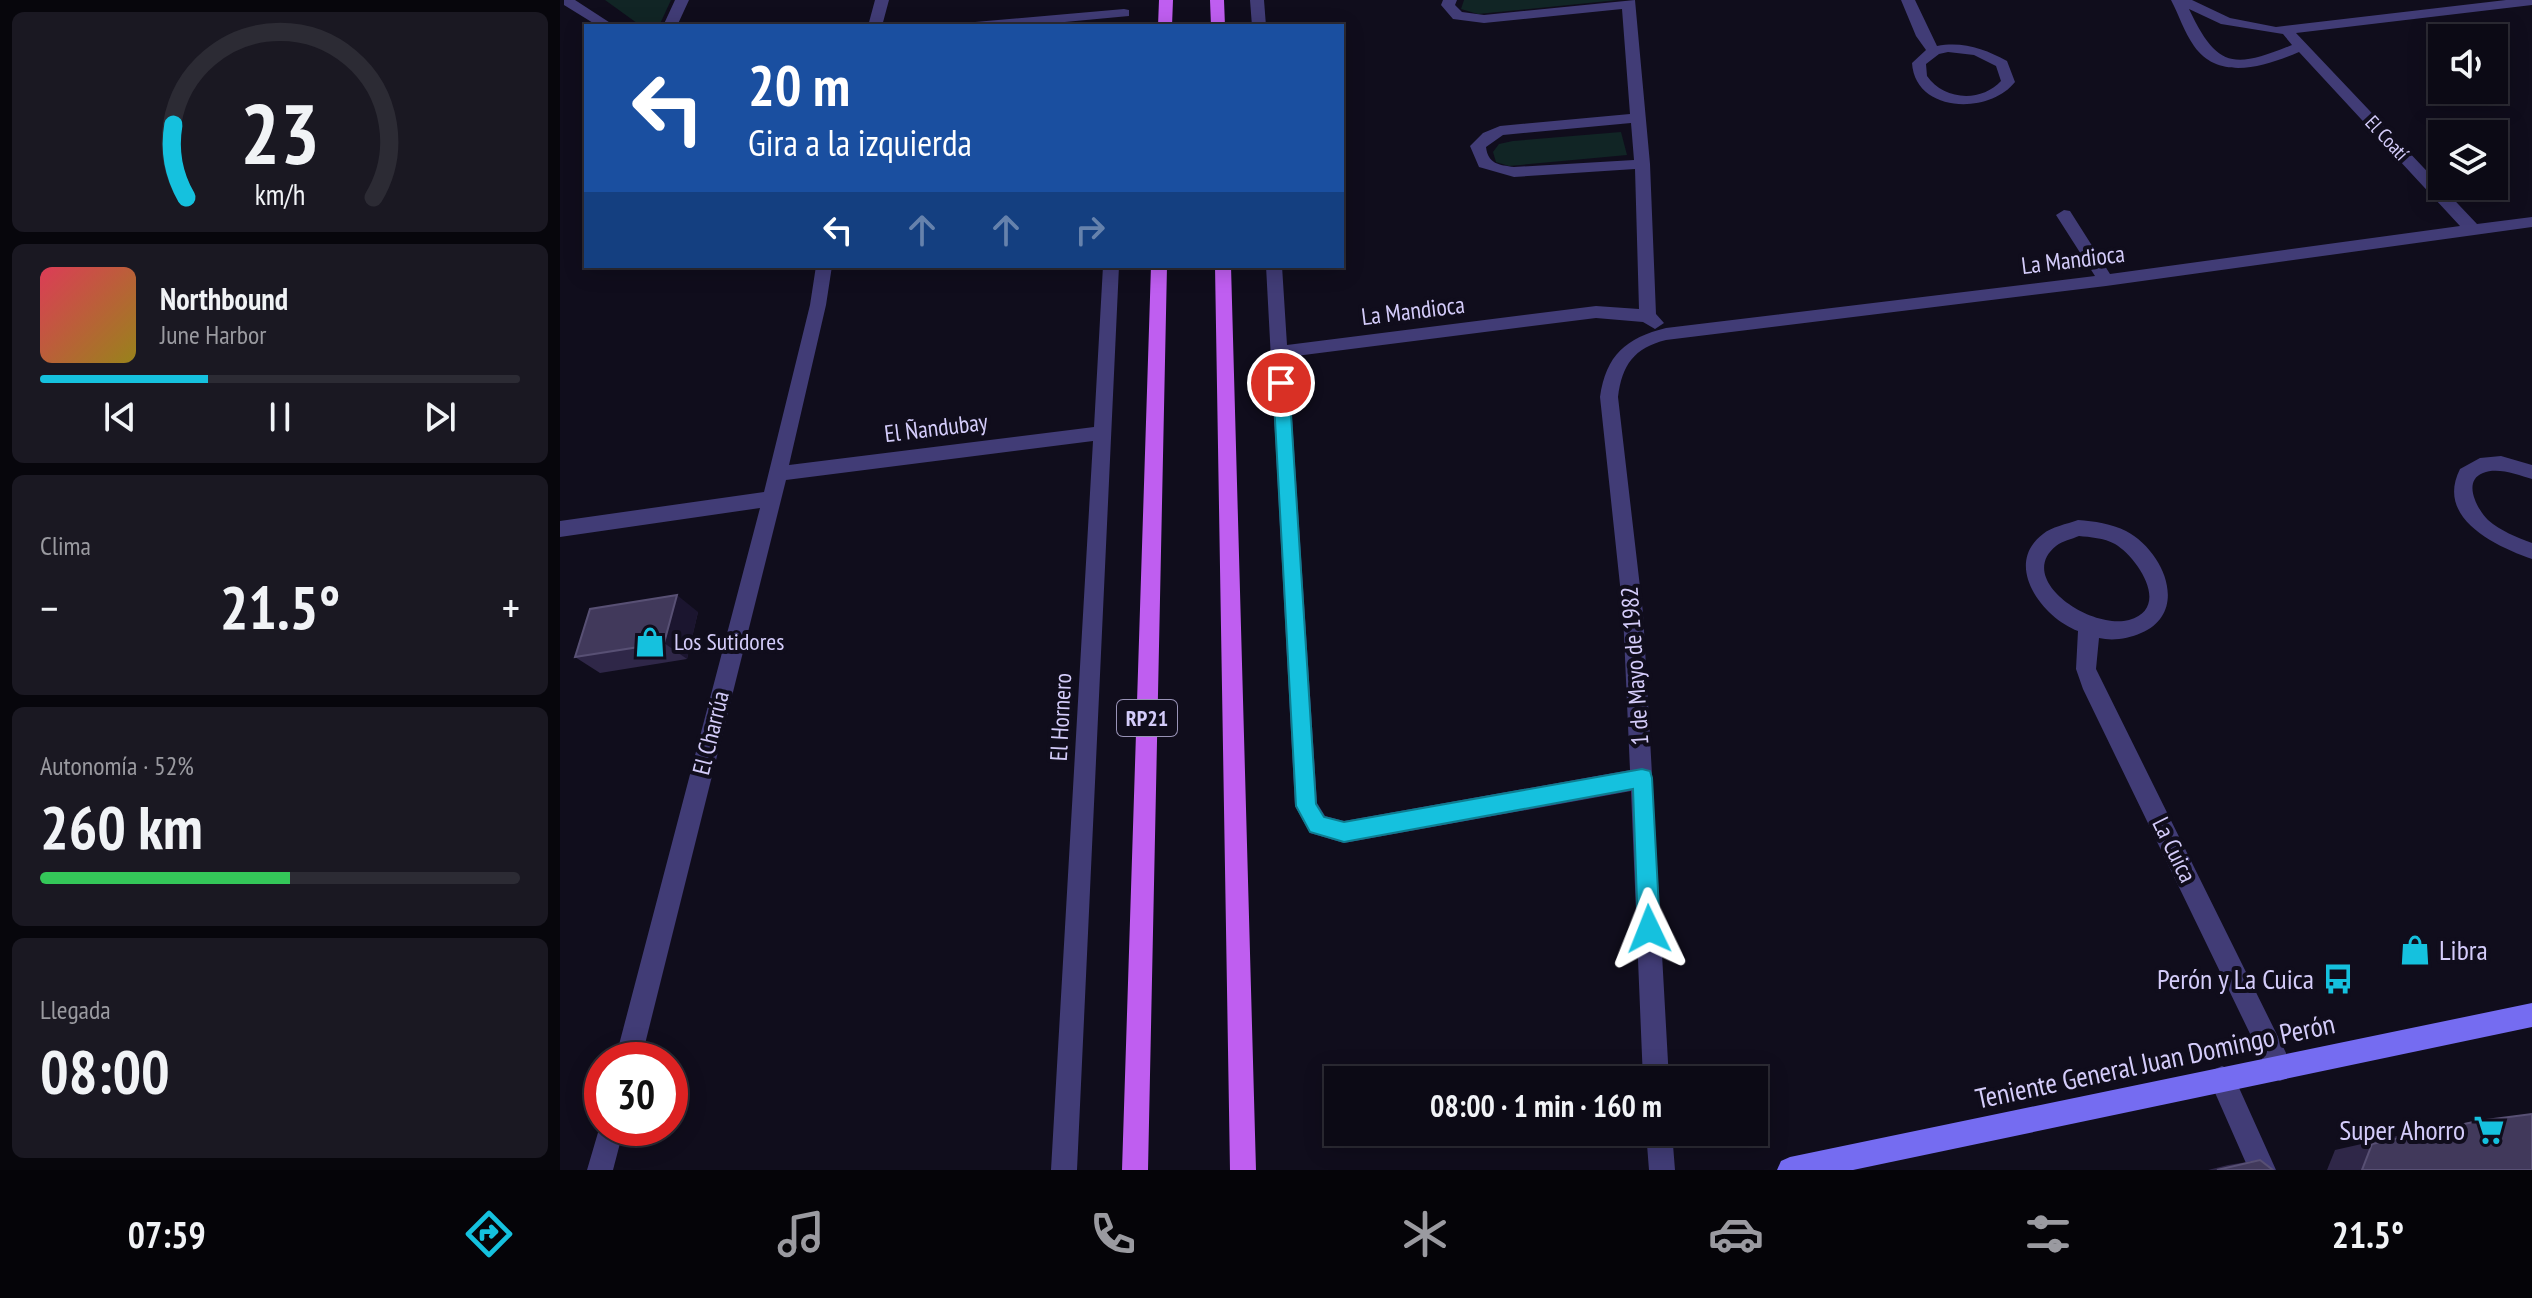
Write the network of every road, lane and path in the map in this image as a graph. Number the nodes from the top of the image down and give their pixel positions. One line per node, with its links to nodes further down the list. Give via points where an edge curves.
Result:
1 (682, 0): 14 (street)
2 (882, 0): 15 (street)
3 (1166, 0): 17 (main road)
4 (1217, 0): 18 (main road)
5 (1257, 0): 19 (street)
6 (1450, 0): 10 (street, via 1448,5 1458,16 1484,19)
7 (1908, 0): 22 (street)
8 (2180, 0): 20 (street, via 2226,21); 21 (street, via 2202,47 2221,59 2263,62)
9 (2532, 1): 20 (street)
10 (1629, 2): 23 (street)
11 (567, 3): 13 (street)
12 (1124, 13): 16 (street)
13 (604, 24)
14 (671, 24)
15 (876, 24)
16 (998, 24)
17 (1165, 24)
18 (1218, 24)
19 (1259, 24)
20 (2287, 31): 21 (street, El Coatí)
21 (2301, 46): 27 (street, El Coatí)
22 (1934, 51): 22 (street, via 1918,70 1939,94 1982,100 2004,91 2008,82 2002,64 1963,48)
23 (1637, 118): 24 (street); 24 (street, via 1500,131 1478,146 1479,156 1494,170 1514,172)
24 (1642, 164): 34 (street)
25 (2064, 215): 33 (street)
26 (2532, 222): 27 (street, La Mandioca)
27 (2473, 230): 33 (street, La Mandioca)
28 (824, 268): 40 (street, El Charrúa)
29 (1111, 268): 38 (street, El Hornero)
30 (1159, 268): 55 (main road, RP21)
31 (1223, 268): 56 (main road)
32 (1274, 268): 36 (street)
33 (2106, 280): 35 (street, La Mandioca)
34 (1648, 316): 35 (street); 36 (street, La Mandioca, via 1596,312)
35 (1666, 334): 37 (street, La Mandioca)
36 (1279, 352): 45 (street, via 1306,806 1318,825 1344,832)
37 (1623, 353): 45 (street, 1 de Mayo de 1982, via 1611,372 1609,397 1633,613)
38 (1101, 433): 40 (street, El Ñandubay); 54 (street, El Hornero)
39 (2532, 472): 43 (street, via 2484,465 2462,481 2461,494 2480,525 2497,538)
40 (778, 474): 41 (street, El Charrúa)
41 (771, 499): 42 (street); 47 (street, El Charrúa)
42 (560, 529)
43 (2532, 551)
44 (2089, 627): 44 (street, via 2110,631 2145,622 2156,610 2158,579 2150,563 2119,537 2088,529 2060,532 2036,553 2039,587 2068,618); 49 (street, La Cuica, via 2086,669 2094,689)
45 (1642, 778): 48 (street, 1 de Mayo de 1982)
46 (2532, 1015): 49 (main road, Teniente General Juan Domingo Perón)
47 (633, 1042)
48 (1655, 1066)
49 (2280, 1068): 50 (main road, Teniente General Juan Domingo Perón)
50 (2222, 1079): 58 (main road, Teniente General Juan Domingo Perón); 59 (street)
51 (606, 1146): 53 (street)
52 (1660, 1146): 57 (street)
53 (600, 1170)
54 (1064, 1170)
55 (1135, 1170)
56 (1243, 1170)
57 (1662, 1170)
58 (1790, 1170)
59 (2263, 1170)

